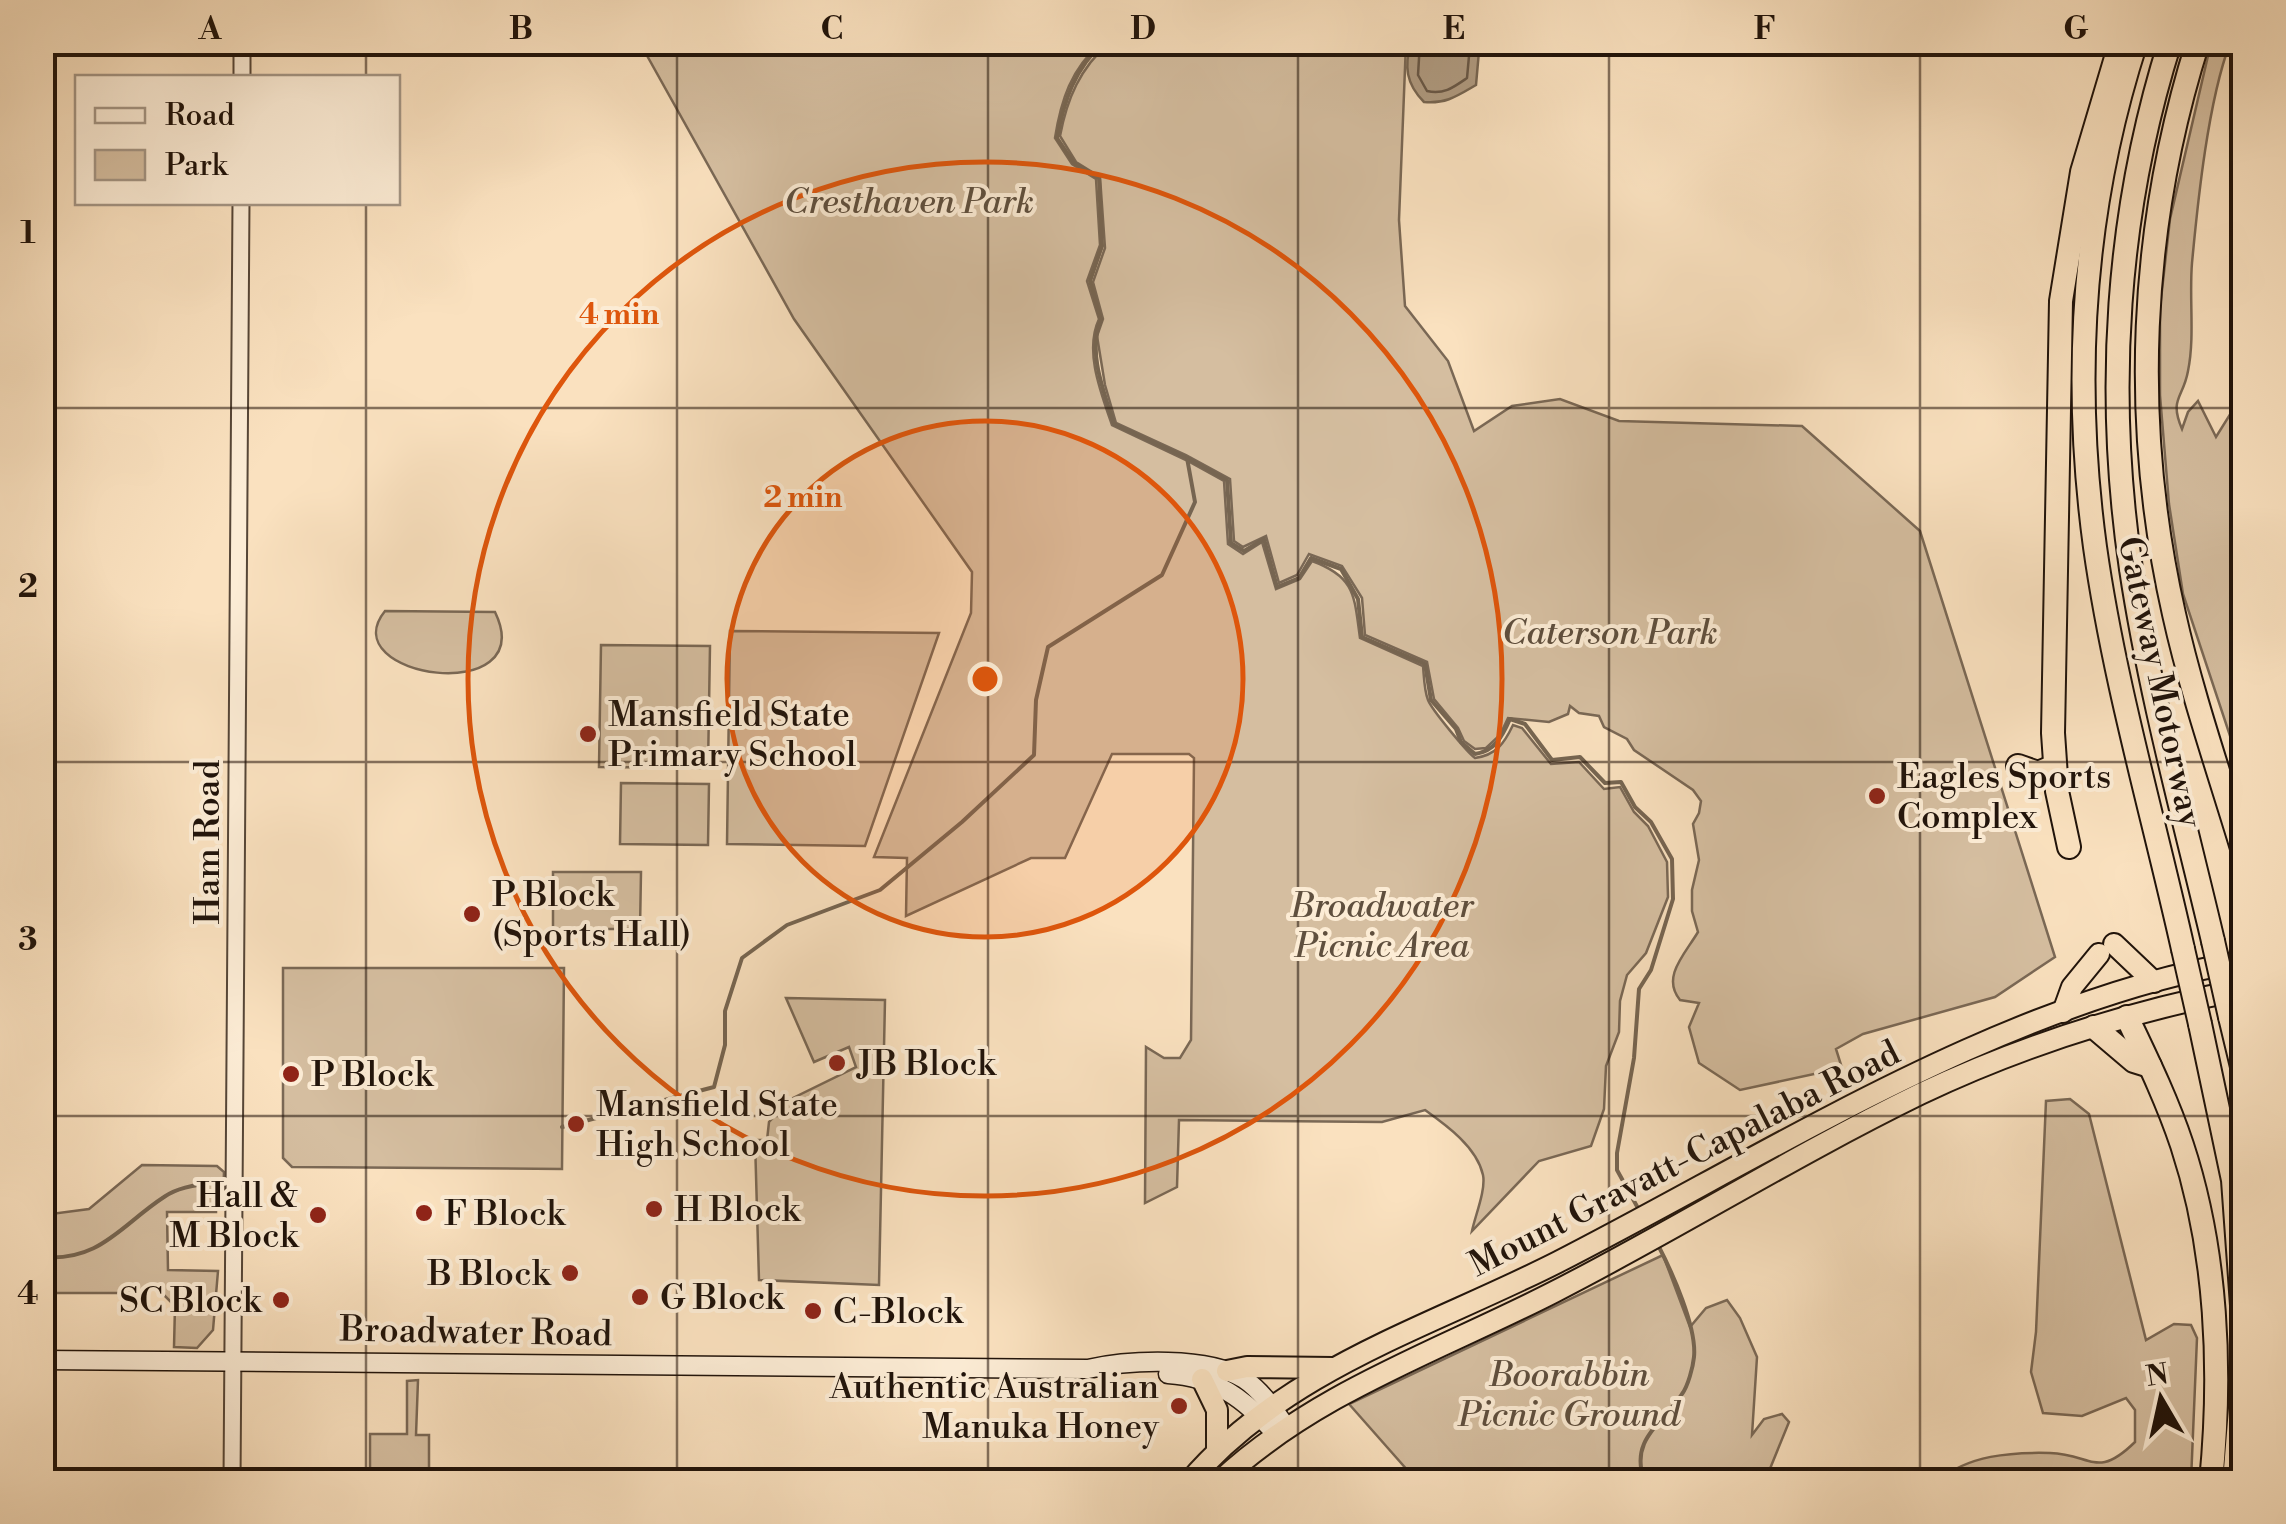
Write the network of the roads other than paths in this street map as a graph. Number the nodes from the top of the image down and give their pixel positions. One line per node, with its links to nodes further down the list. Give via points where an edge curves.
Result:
1 (242, 42): 6 (street)
2 (2120, 42): 9 (highway, via 2082,172 2061,301)
3 (2136, 42): 20 (highway, Gateway Motorway, bridge, via 2110,137 2088,269 2084,442 2106,607 2232,1180)
4 (2170, 42): 19 (highway, Gateway Motorway, bridge, via 2128,221 2118,438 2140,618)
5 (2198, 42): 11 (highway, via 2154,232 2148,434 2174,615)
6 (242, 75)
7 (241, 205): 23 (street, Ham Road)
8 (2018, 766): 9 (highway, via 2034,772)
9 (2054, 766): 10 (highway)
10 (2068, 847)
11 (2244, 855)
12 (2244, 961): 13 (highway, Mount Gravatt-Capalaba Road)
13 (2154, 982): 15 (highway, Mount Gravatt-Capalaba Road); 15 (highway, via 2107,949 2072,987)
14 (2244, 989): 16 (highway, Mount Gravatt-Capalaba Road)
15 (2063, 1012): 24 (highway, Mount Gravatt-Capalaba Road, via 1868,1098 1612,1234)
16 (2126, 1017): 17 (highway, Mount Gravatt-Capalaba Road); 18 (highway)
17 (2094, 1027): 18 (highway, via 2134,1061); 29 (highway, Mount Gravatt-Capalaba Road, via 1920,1094)
18 (2150, 1066): 34 (highway, via 2183,1147 2208,1258 2216,1383)
19 (2244, 1074)
20 (2244, 1332)
21 (42, 1360): 23 (main road, Broadwater Road)
22 (2244, 1360): 35 (highway)
23 (234, 1361): 25 (main road, Broadwater Road); 31 (street, Ham Road)
24 (1335, 1368): 26 (highway); 28 (highway, Mount Gravatt-Capalaba Road)
25 (1088, 1369): 26 (main road, Broadwater Road, via 1179,1364); 27 (main road, Broadwater Road)
26 (1226, 1370): 28 (main road, Broadwater Road, via 1252,1386)
27 (1202, 1379): 28 (main road, Broadwater Road); 30 (highway, via 1217,1410)
28 (1266, 1411): 29 (main road, Broadwater Road); 30 (highway, Mount Gravatt-Capalaba Road)
29 (1281, 1430): 33 (highway, Mount Gravatt-Capalaba Road)
30 (1217, 1452): 32 (highway, Mount Gravatt-Capalaba Road)
31 (232, 1482)
32 (1189, 1482)
33 (1219, 1482)
34 (2212, 1482)
35 (2234, 1482)

